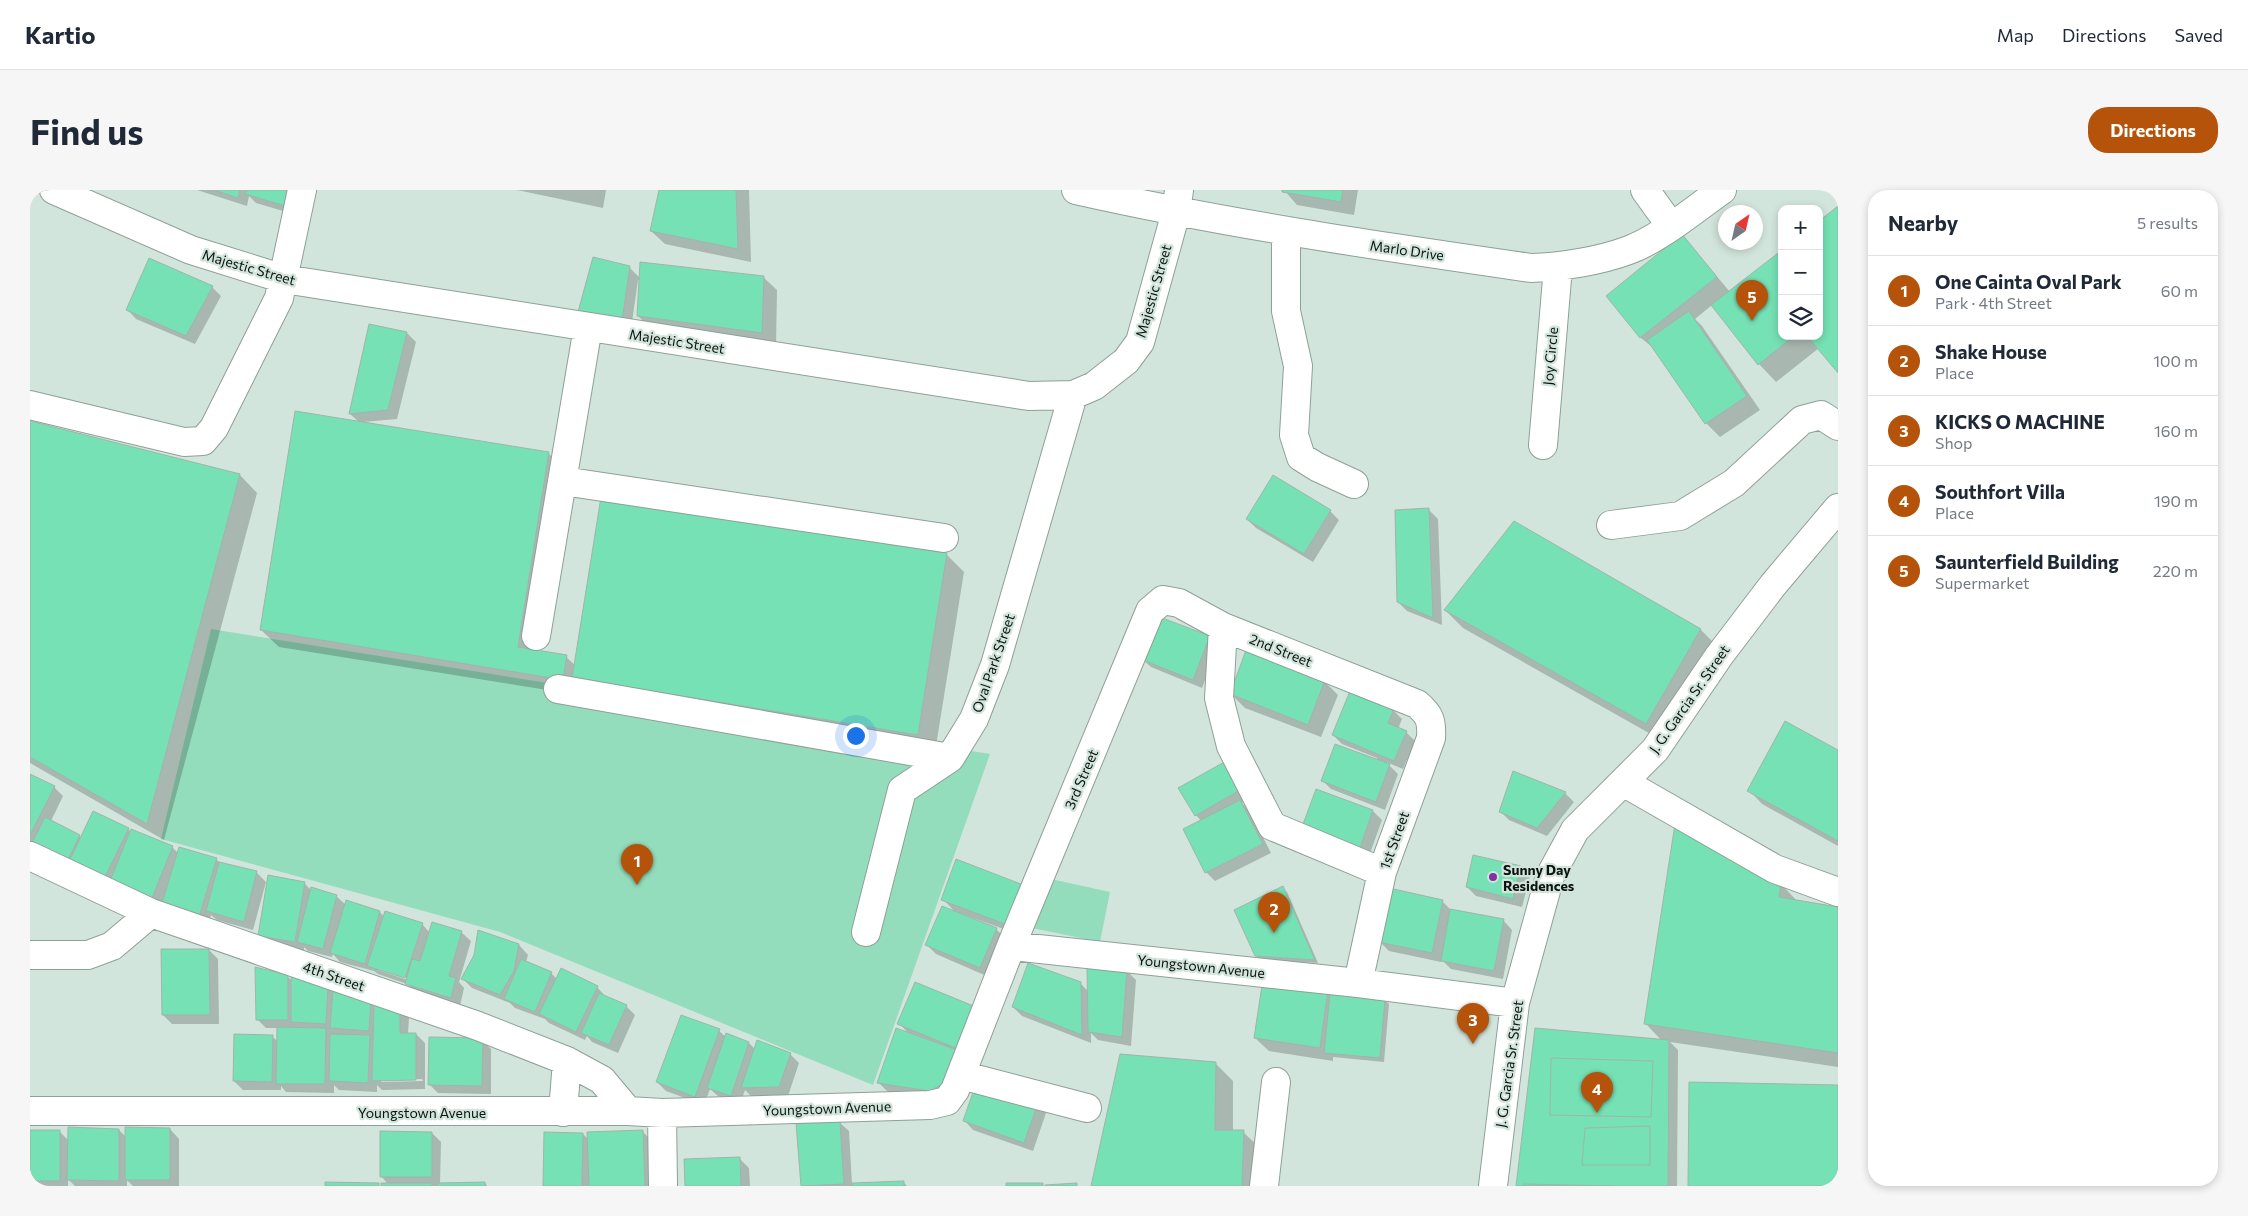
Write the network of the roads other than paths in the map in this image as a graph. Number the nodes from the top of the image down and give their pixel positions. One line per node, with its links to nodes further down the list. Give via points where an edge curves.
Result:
1 (54, 190): 10 (street, Majestic Street, via 191,250)
2 (302, 190): 10 (street)
3 (1076, 190): 6 (street, Marlo Drive)
4 (1645, 190): 7 (street)
5 (1722, 190): 7 (street, Marlo Drive)
6 (1178, 201): 8 (street, Marlo Drive); 12 (street, Majestic Street, via 1140,342 1126,361 1094,386)
7 (1671, 226): 9 (street, Marlo Drive, via 1629,250)
8 (1286, 232): 9 (street, Marlo Drive, via 1531,268); 17 (street, via 1286,311 1298,366 1294,435 1301,456)
9 (1558, 268): 15 (street, Joy Circle)
10 (284, 279): 11 (street, Majestic Street); 13 (street, via 279,298 214,428 203,441 184,442)
11 (588, 327): 12 (street, Majestic Street, via 1029,396); 16 (street)
12 (1072, 395): 26 (street, Oval Park Street, via 995,664 974,719)
13 (30, 405)
14 (1838, 426): 18 (street, via 1821,415 1802,420 1734,483 1680,516)
15 (1543, 445)
16 (563, 480): 20 (street); 23 (street)
17 (1354, 484)
18 (1611, 525)
19 (1833, 526): 27 (street, J. G. Garcia Sr. Street, via 1773,586 1719,656 1655,750)
20 (944, 538)
21 (1150, 611): 22 (street, 2nd Street, via 1163,600 1179,603); 35 (street, 3rd Street)
22 (1223, 627): 25 (street, 2nd Street); 29 (street, via 1219,698 1231,746 1272,826)
23 (536, 636)
24 (558, 689): 26 (street)
25 (1417, 704): 29 (street, 1st Street, via 1432,723 1431,738)
26 (950, 758): 33 (street, Oval Park Street, via 902,790)
27 (1623, 782): 30 (street, via 1775,868); 38 (street, J. G. Garcia Sr. Street, via 1574,830 1550,876)
28 (30, 856): 31 (street, 4th Street)
29 (1382, 872): 37 (street, 1st Street)
30 (1838, 892)
31 (117, 897): 32 (street, 4th Street); 34 (street)
32 (151, 913): 34 (street); 39 (street, 4th Street)
33 (866, 932)
34 (112, 946): 36 (street, via 88,955)
35 (1011, 946): 37 (street, Youngstown Avenue); 40 (street, Youngstown Avenue)
36 (30, 955)
37 (1358, 983): 38 (street, Youngstown Avenue)
38 (1515, 1003): 49 (street, J. G. Garcia Sr. Street)
39 (567, 1060): 43 (street, 4th Street, via 602,1080); 45 (street)
40 (961, 1074): 42 (street); 46 (street, Youngstown Avenue, via 947,1101 930,1105)
41 (1276, 1082): 48 (street)
42 (1087, 1108)
43 (628, 1110): 45 (street, Youngstown Avenue); 46 (street, Youngstown Avenue)
44 (30, 1111): 45 (street, Youngstown Avenue)
45 (563, 1112)
46 (662, 1113): 47 (street)
47 (663, 1186)
48 (1264, 1186)
49 (1493, 1186)

